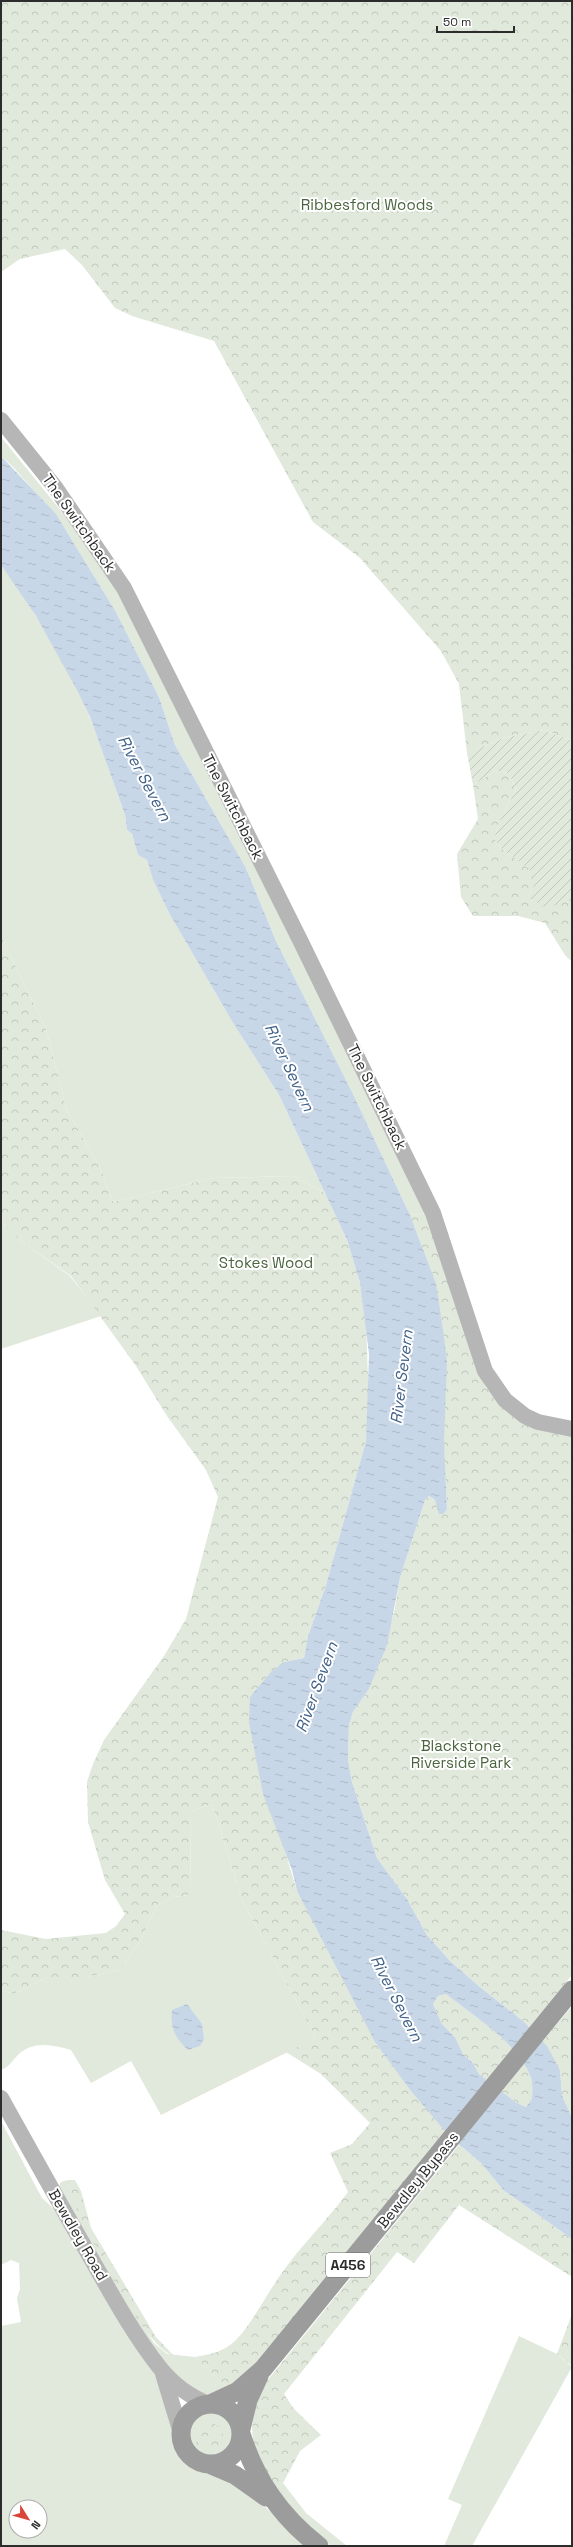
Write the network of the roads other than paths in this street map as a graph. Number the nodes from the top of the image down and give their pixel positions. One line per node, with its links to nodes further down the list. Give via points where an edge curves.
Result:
1 (1, 420): 2 (main road, The Switchback, via 55,487 124,588 433,1213 485,1371 505,1400 525,1416 538,1422)
2 (572, 1429)
3 (572, 1990): 6 (highway, Bewdley Bypass / A456)
4 (1, 2098): 5 (main road, Bewdley Road, via 110,2292)
5 (161, 2369): 7 (main road, Bewdley Road, via 189,2395); 9 (main road, Bewdley Road)
6 (263, 2369): 7 (highway, Bewdley Bypass / A456, via 238,2391); 8 (highway, Bewdley Bypass / A456, via 248,2400)
7 (210, 2404): 8 (highway, via 226,2408 233,2413); 9 (highway, A456, via 195,2409 188,2415)
8 (241, 2431): 10 (highway, A456, via 238,2448 233,2455 222,2462); 11 (highway, via 253,2466)
9 (181, 2433): 10 (highway, via 182,2442 189,2454 200,2462)
10 (209, 2464): 11 (highway, via 235,2475)
11 (276, 2506): 12 (highway)
12 (319, 2546)

